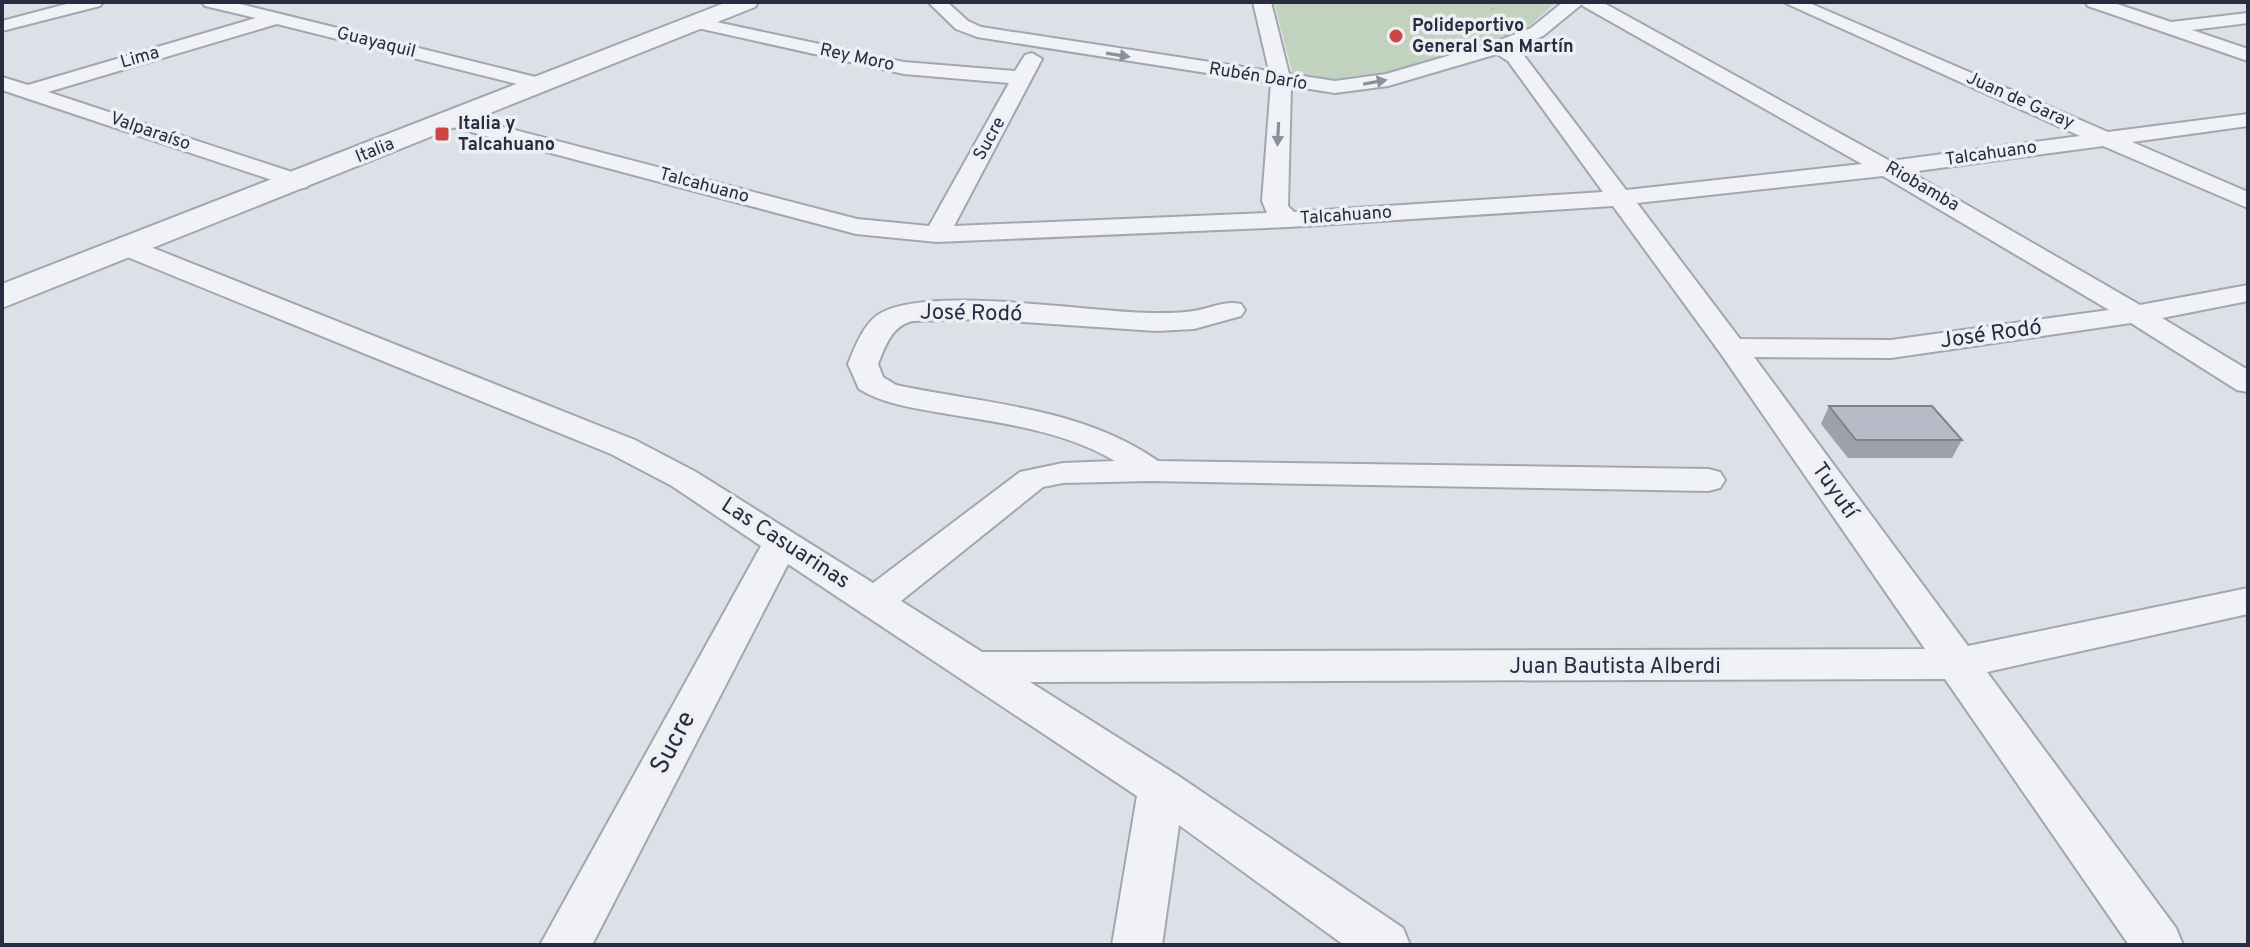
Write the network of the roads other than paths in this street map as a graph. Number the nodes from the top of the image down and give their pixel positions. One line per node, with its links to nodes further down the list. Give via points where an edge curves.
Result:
1 (94, 2): 13 (street)
2 (211, 2): 10 (street, Guayaquil)
3 (747, 2): 12 (street, Italia)
4 (937, 2): 15 (street, Rubén Darío, via 969,30)
5 (1262, 2): 19 (street)
6 (1574, 2): 16 (street, Rubén Darío, via 1537,32)
7 (1589, 2): 27 (street, Riobamba)
8 (1792, 2): 26 (street, Juan de Garay)
9 (2094, 2): 14 (street)
10 (278, 18): 21 (street, Guayaquil); 22 (street, Lima)
11 (2248, 18): 14 (street)
12 (693, 22): 18 (street, Rey Moro, via 904,68); 21 (street, Italia)
13 (2, 26)
14 (2168, 27): 17 (street)
15 (1041, 43): 18 (street, Sucre); 19 (street, Rubén Darío, one-way to 19)
16 (1499, 47): 19 (street, Rubén Darío, one-way to 16, via 1358,85); 29 (street, Tuyutí, via 1515,57)
17 (2248, 55)
18 (1023, 78): 32 (street, Sucre)
19 (1281, 81): 31 (street, one-way to 31, via 1274,201)
20 (2, 83): 22 (street, Valparaíso)
21 (541, 84): 24 (street, Italia)
22 (27, 91): 23 (street, Lima); 28 (street, Valparaíso)
23 (2, 98)
24 (453, 120): 28 (street, Italia); 32 (street, Talcahuano, via 856,226)
25 (2248, 120): 26 (street, Talcahuano)
26 (2106, 139): 27 (street, Talcahuano); 30 (street, Juan de Garay)
27 (1889, 168): 29 (street, Talcahuano); 37 (street, Riobamba)
28 (299, 182): 33 (street, Italia)
29 (1619, 198): 31 (street, Talcahuano); 38 (street, Tuyutí)
30 (2248, 201)
31 (1288, 220): 32 (street, Talcahuano)
32 (937, 234)
33 (129, 248): 35 (street, Italia); 42 (street, Las Casuarinas, via 623,447)
34 (2248, 293): 37 (street, José Rodó)
35 (2, 297)
36 (1231, 310): 40 (street, José Rodó, via 1194,320 1156,322 926,309 889,320 877,332 863,364 870,382 886,392 1105,441)
37 (2137, 314): 38 (street, José Rodó, via 1891,349); 39 (street, Riobamba)
38 (1732, 348): 45 (street, Tuyutí)
39 (2248, 383)
40 (1150, 471): 41 (street); 43 (street, via 1032,479)
41 (1708, 480)
42 (782, 541): 43 (street, Las Casuarinas); 48 (street, Sucre)
43 (875, 601): 46 (street, Las Casuarinas)
44 (2248, 601): 45 (street, Juan Bautista Alberdi)
45 (1956, 664): 46 (street, Juan Bautista Alberdi); 51 (street, Tuyutí)
46 (976, 667): 47 (street, Las Casuarinas)
47 (1161, 788): 49 (street); 50 (street, Las Casuarinas)
48 (565, 945)
49 (1137, 945)
50 (1385, 945)
51 (2158, 945)

